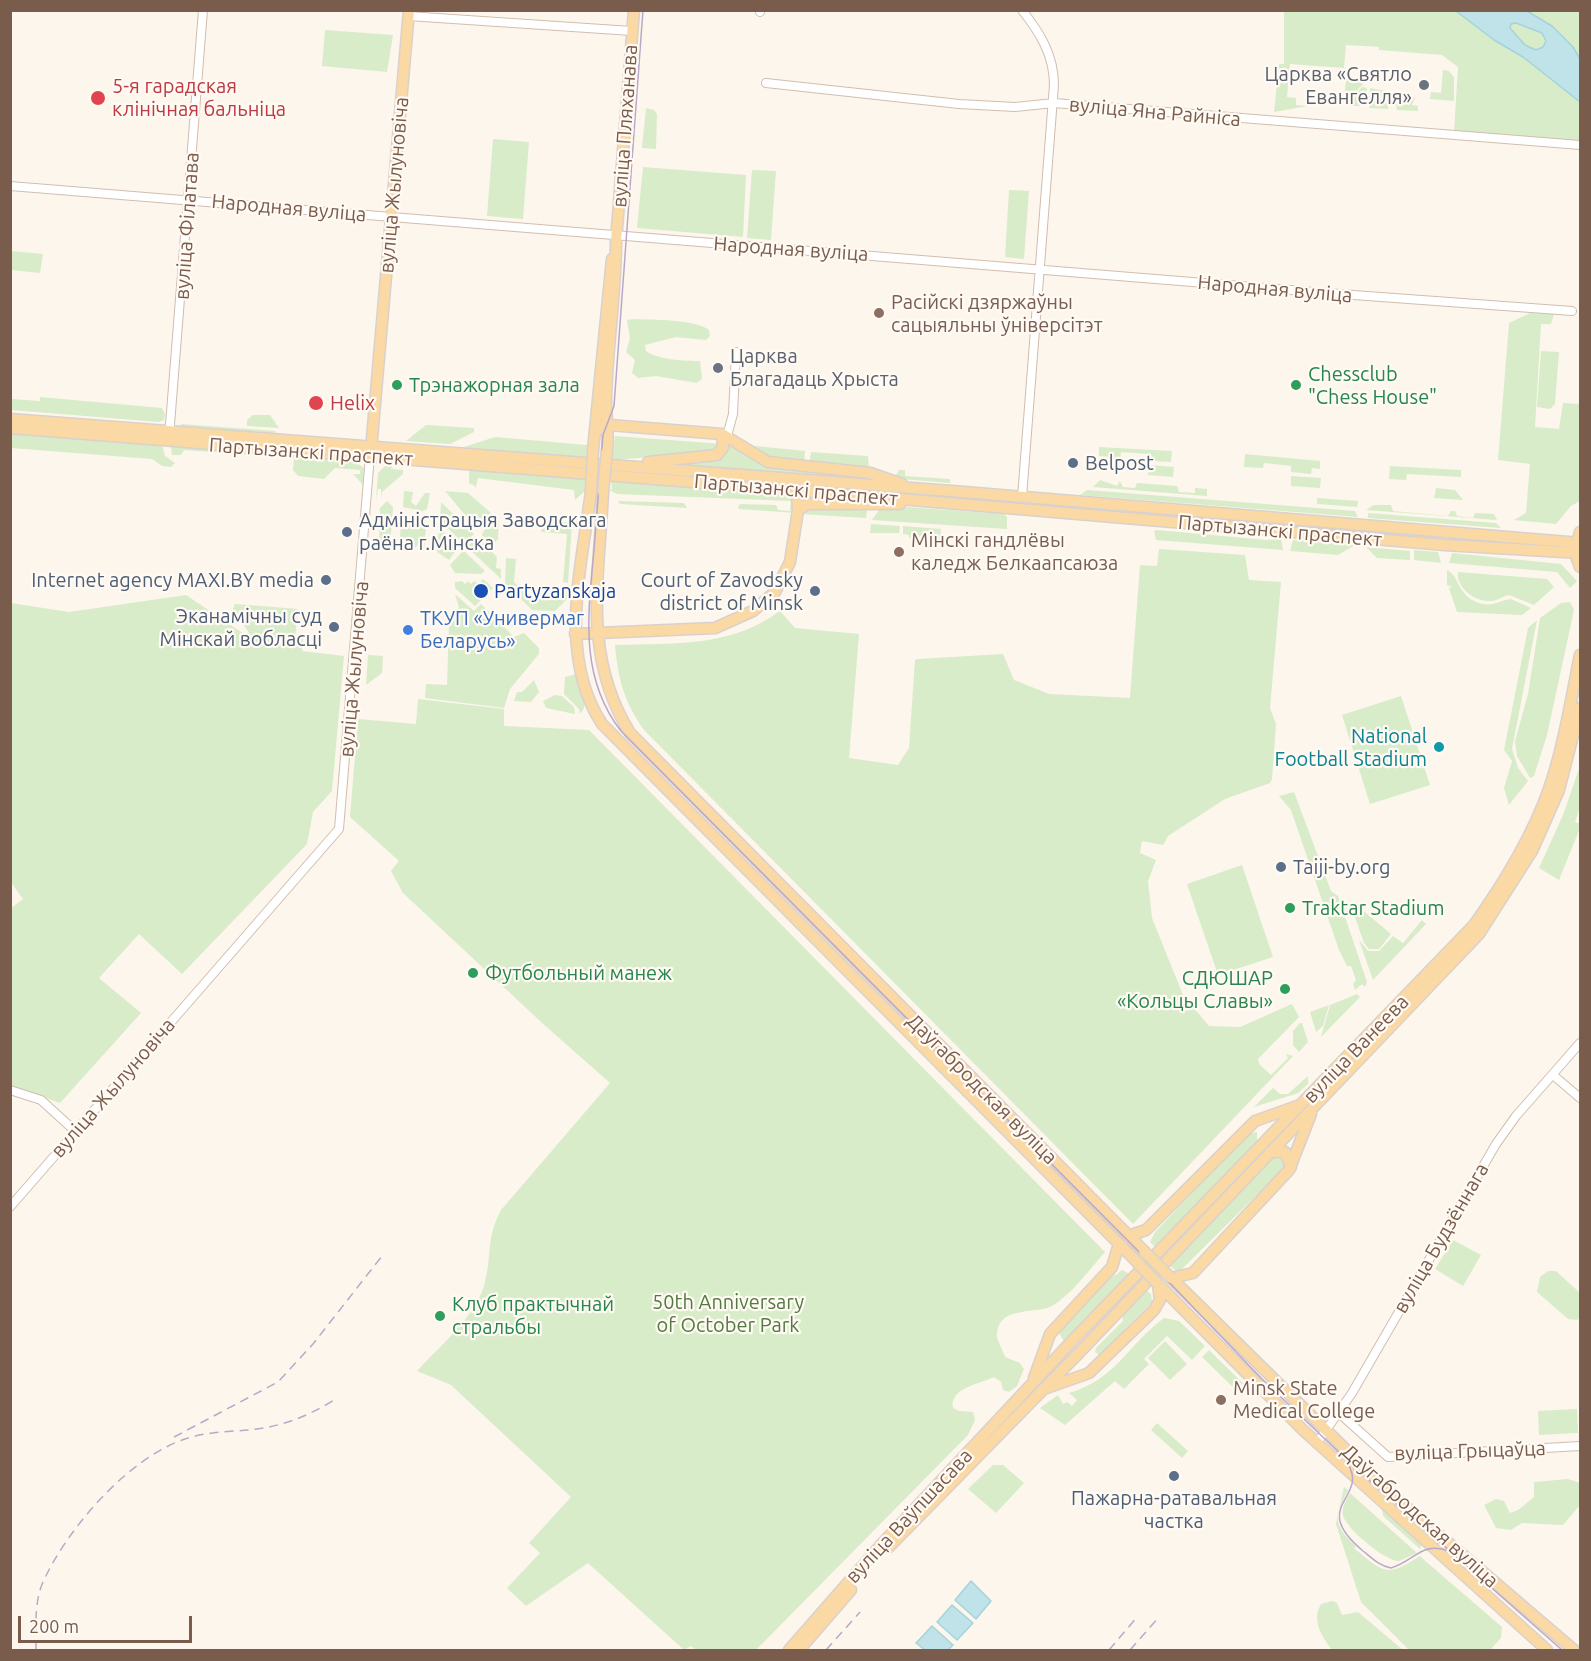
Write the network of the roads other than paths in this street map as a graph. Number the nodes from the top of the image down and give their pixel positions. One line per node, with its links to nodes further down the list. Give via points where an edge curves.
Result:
1 (203, 10): 10 (street, вуліца Філатава)
2 (634, 10): 5 (main road, вуліца Пляханава)
3 (1022, 10): 7 (street, via 1051,58)
4 (408, 13): 5 (street); 11 (main road, вуліца Жылуновіча)
5 (632, 31): 12 (main road, вуліца Пляханава)
6 (766, 83): 7 (street, вуліца Яна Райніса, via 959,104 1015,107)
7 (1054, 103): 8 (street, вуліца Яна Райніса); 13 (street)
8 (1581, 145)
9 (10, 186): 10 (street, Народная вуліца)
10 (189, 200): 11 (street, Народная вуліца); 21 (street, вуліца Філатава)
11 (392, 217): 12 (street, Народная вуліца); 22 (main road, вуліца Жылуновіча)
12 (616, 238): 13 (street, Народная вуліца); 17 (main road, вуліца Пляханава, via 606,401); 19 (main road, вуліца Пляханава, via 608,276)
13 (1040, 270): 14 (street, Народная вуліца); 28 (street)
14 (1572, 310)
15 (736, 352): 20 (street, via 733,414)
16 (10, 419): 21 (main road, Партызанскі праспект)
17 (609, 425): 19 (main road); 20 (main road); 26 (main road, Даўгабродская вуліца, bridge)
18 (10, 428): 21 (main road, Партызанскі праспект)
19 (596, 430): 27 (main road, Даўгабродская вуліца, bridge)
20 (724, 435): 23 (main road, via 723,447 717,455); 24 (main road, via 768,462 870,473)
21 (170, 436): 22 (main road, Партызанскі праспект)
22 (371, 451): 23 (main road, Партызанскі праспект); 25 (main road, Партызанскі праспект); 45 (street, вуліца Жылуновіча, via 339,829)
23 (617, 465): 24 (main road, Партызанскі праспект)
24 (914, 488): 28 (main road, Партызанскі праспект)
25 (793, 490): 29 (main road, Партызанскі праспект); 31 (main road)
26 (603, 494): 27 (main road); 34 (main road, Даўгабродская вуліца)
27 (590, 496): 35 (main road, Даўгабродская вуліца)
28 (1022, 497): 30 (main road); 32 (main road, Партызанскі праспект)
29 (920, 500): 30 (main road, Партызанскі праспект); 31 (main road, via 884,505 808,504)
30 (1017, 509): 32 (main road, Партызанскі праспект, via 1445,545)
31 (798, 510): 34 (main road, via 792,552 781,582 770,597 746,616 715,628)
32 (1579, 545): 33 (main road)
33 (1581, 567)
34 (597, 633): 35 (main road); 50 (main road, Даўгабродская вуліца, via 609,697 639,746)
35 (575, 634): 51 (main road, Даўгабродская вуліца, via 589,697 612,737)
36 (1581, 655): 42 (main road, вуліца Ванеева, via 1548,791 1523,847 1495,895 1451,952)
37 (1581, 708): 43 (main road, вуліца Ванеева, via 1559,790 1532,851 1504,897 1458,958)
38 (1581, 1043): 39 (street, вуліца Будзённага)
39 (1553, 1075): 41 (street); 67 (street, вуліца Будзённага, via 1496,1144)
40 (10, 1090): 45 (street, via 41,1100)
41 (1581, 1098)
42 (1303, 1103): 44 (main road, via 1255,1121); 46 (main road, вуліца Ванеева)
43 (1316, 1106): 46 (main road, вуліца Ванеева); 47 (main road)
44 (1245, 1129): 46 (main road, via 1262,1130); 49 (main road)
45 (75, 1131): 48 (street, вуліца Жылуновіча)
46 (1266, 1149): 47 (main road, via 1285,1152); 62 (main road, вуліца Ванеева); 63 (main road, вуліца Ванеева)
47 (1291, 1167): 55 (main road)
48 (10, 1207)
49 (1146, 1230): 50 (main road); 52 (main road)
50 (1128, 1236): 52 (main road, Даўгабродская вуліца)
51 (1119, 1244): 53 (main road, Даўгабродская вуліца); 54 (main road)
52 (1144, 1251): 56 (main road, Даўгабродская вуліца, bridge)
53 (1135, 1261): 54 (main road, via 1123,1260); 57 (main road, Даўгабродская вуліца, bridge)
54 (1112, 1267): 61 (main road)
55 (1193, 1273): 56 (main road); 58 (main road)
56 (1171, 1278): 58 (main road, Даўгабродская вуліца)
57 (1158, 1284): 59 (main road, Даўгабродская вуліца); 60 (main road, via 1160,1300)
58 (1191, 1298): 68 (main road, Даўгабродская вуліца)
59 (1181, 1308): 60 (main road); 69 (main road, Даўгабродская вуліца)
60 (1154, 1310): 64 (main road)
61 (1055, 1327): 62 (main road, via 1059,1342); 65 (main road)
62 (1072, 1341): 65 (main road, вуліца Ванеева)
63 (1077, 1355): 64 (main road, via 1076,1369); 65 (main road, вуліца Ванеева)
64 (1089, 1373): 65 (main road)
65 (1037, 1387): 66 (main road, вуліца Ванеева); 71 (main road, вуліца Ваўпшасава, via 880,1546)
66 (1022, 1409): 72 (main road, вуліца Ваўпшасава, via 885,1551)
67 (1339, 1413): 68 (street, вуліца Будзённага); 70 (street, вуліца Грыцаўца, via 1388,1457)
68 (1325, 1431): 69 (street, вуліца Будзённага); 74 (main road, Даўгабродская вуліца, via 1389,1492)
69 (1317, 1443): 73 (main road, Даўгабродская вуліца)
70 (1581, 1446)
71 (789, 1650)
72 (799, 1650)
73 (1547, 1650)
74 (1574, 1650)

